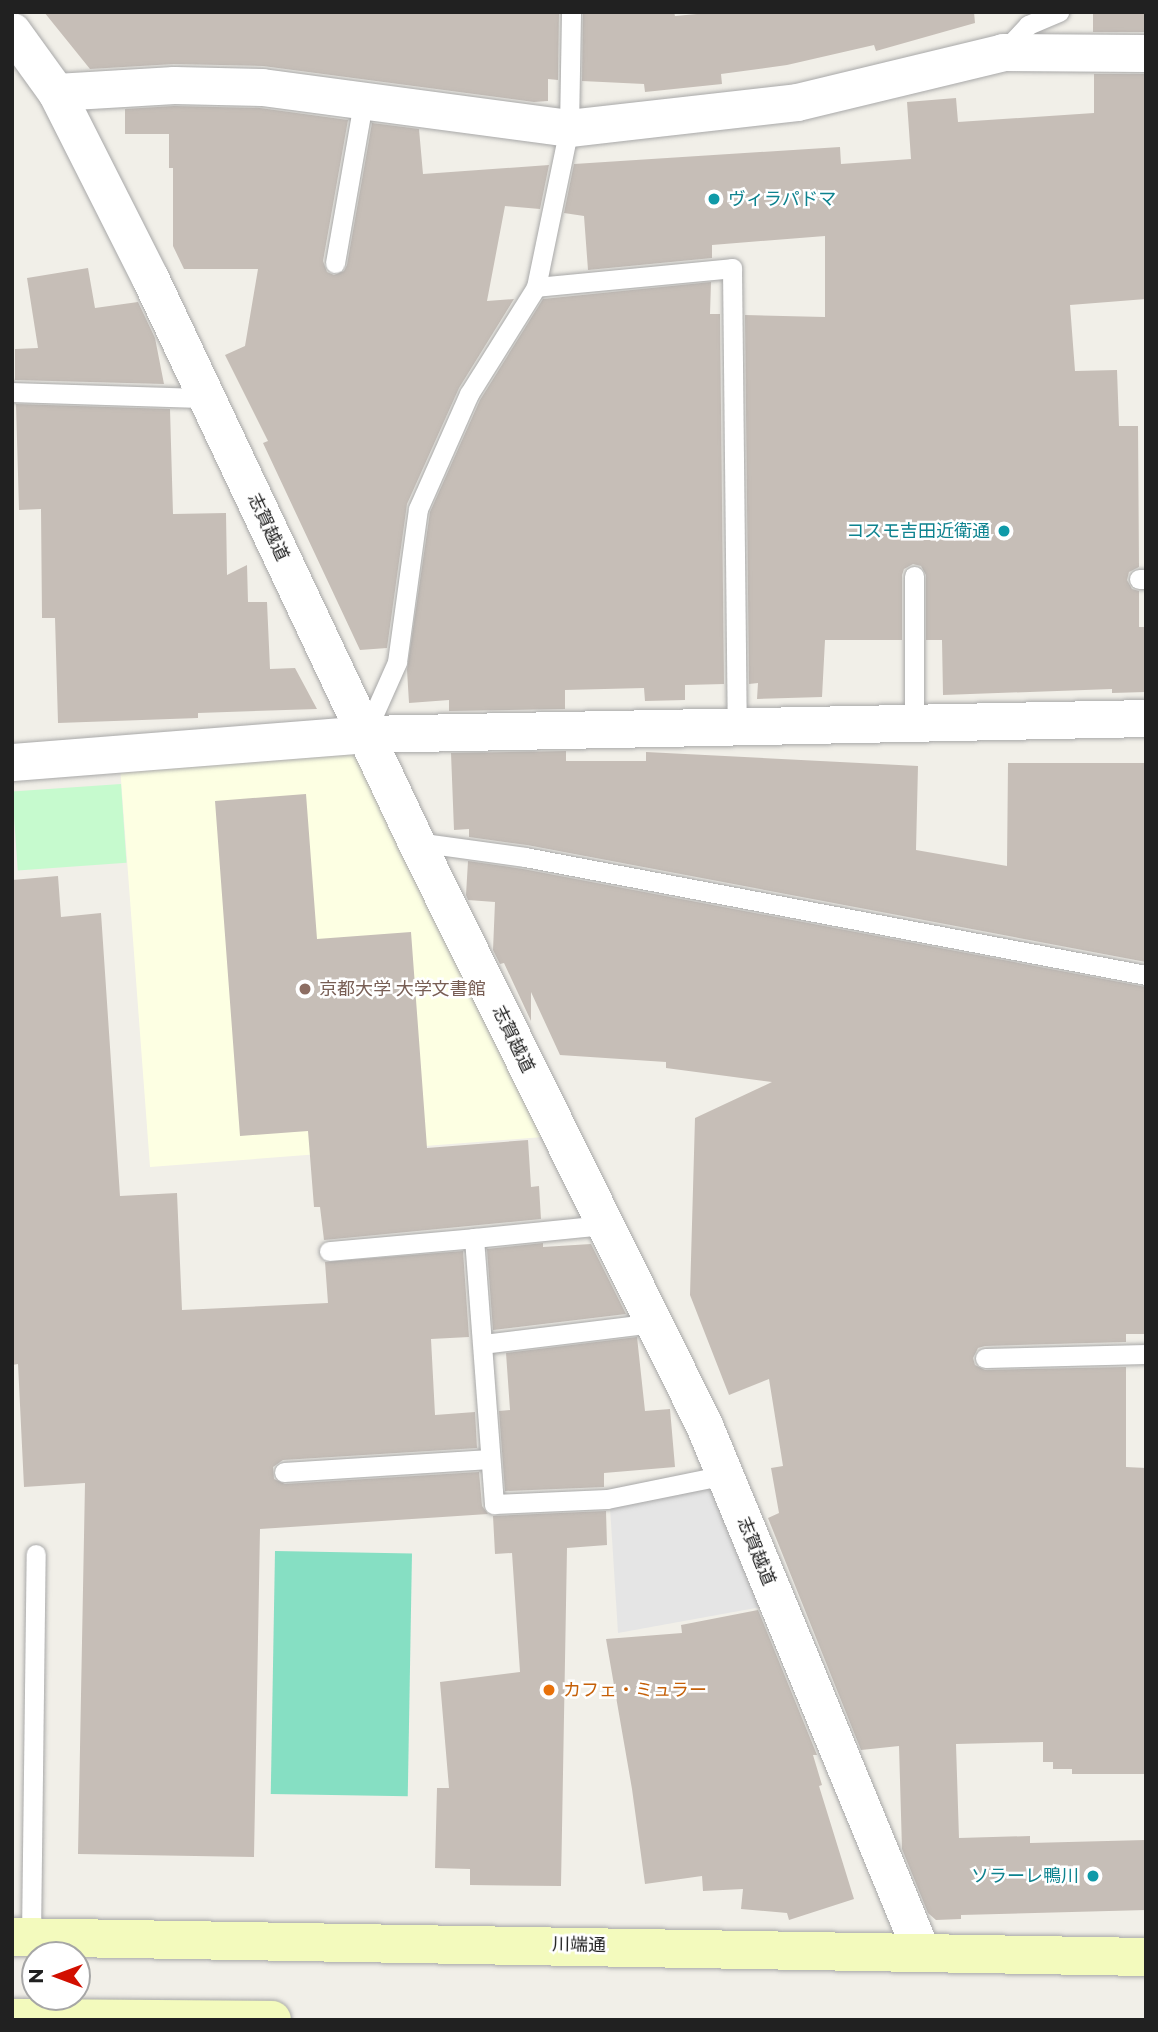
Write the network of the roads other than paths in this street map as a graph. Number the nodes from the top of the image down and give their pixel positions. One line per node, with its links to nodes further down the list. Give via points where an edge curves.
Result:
1 (571, 12): 8 (lane)
2 (1059, 12): 4 (lane, via 1028,25)
3 (12, 31): 6 (street, 志賀越道)
4 (1003, 52): 5 (street); 8 (street, via 797,102)
5 (1146, 53)
6 (56, 92): 7 (street, via 174,85 262,87); 12 (street, 志賀越道)
7 (363, 103): 8 (street); 9 (lane)
8 (569, 128): 10 (lane)
9 (335, 263)
10 (536, 288): 16 (lane, via 732,268); 17 (lane, via 469,394 418,509 397,662)
11 (12, 392): 12 (lane)
12 (207, 398): 17 (street, 志賀越道)
13 (914, 576): 15 (lane)
14 (1146, 718): 15 (street)
15 (914, 723): 16 (street)
16 (737, 726): 17 (street)
17 (365, 734): 18 (street); 19 (street, 志賀越道)
18 (12, 762)
19 (416, 842): 20 (lane, via 539,860); 21 (street, 志賀越道)
20 (1146, 975)
21 (604, 1225): 22 (lane); 24 (street, 志賀越道)
22 (474, 1238): 23 (lane); 25 (lane)
23 (329, 1251)
24 (654, 1323): 25 (lane); 30 (street, 志賀越道)
25 (482, 1344): 28 (lane)
26 (1146, 1354): 27 (lane)
27 (985, 1358)
28 (490, 1459): 29 (lane); 30 (lane, via 494,1504 607,1499)
29 (284, 1472)
30 (725, 1475): 33 (street, 志賀越道)
31 (36, 1554): 32 (lane)
32 (21, 1937): 33 (street, 川端通)
33 (921, 1951): 34 (street, 川端通)
34 (1146, 1957)
35 (12, 2018): 36 (street)
36 (272, 2020)

